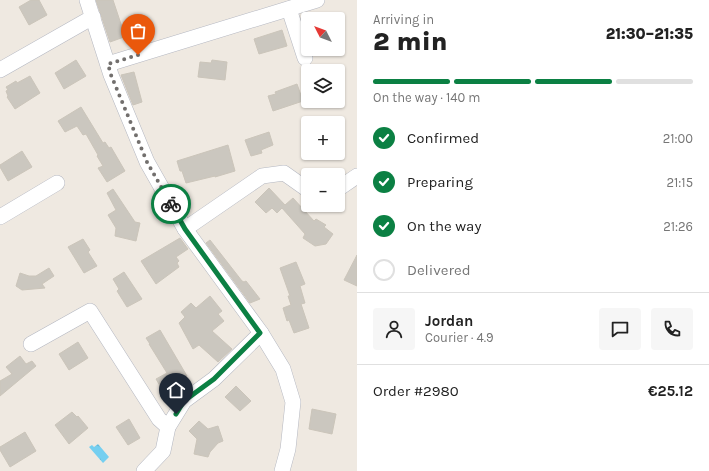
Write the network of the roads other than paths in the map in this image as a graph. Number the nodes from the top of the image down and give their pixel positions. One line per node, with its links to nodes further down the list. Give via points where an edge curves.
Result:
1 (87, 0): 4 (street)
2 (317, 0): 3 (street)
3 (289, 9): 5 (street); 6 (street)
4 (93, 17): 6 (street); 7 (street)
5 (304, 58)
6 (108, 64): 13 (street, via 147,162)
7 (0, 70)
8 (357, 176): 10 (street)
9 (57, 183): 12 (street)
10 (345, 184)
11 (301, 185): 13 (street, via 284,173 262,176)
12 (0, 217)
13 (185, 229): 14 (street)
14 (260, 333): 16 (street, via 214,379 184,401); 18 (street, via 283,369 293,402 288,449)
15 (31, 344): 16 (street, via 90,311 159,420)
16 (168, 427): 17 (street, via 163,451)
17 (144, 471)
18 (282, 471)

